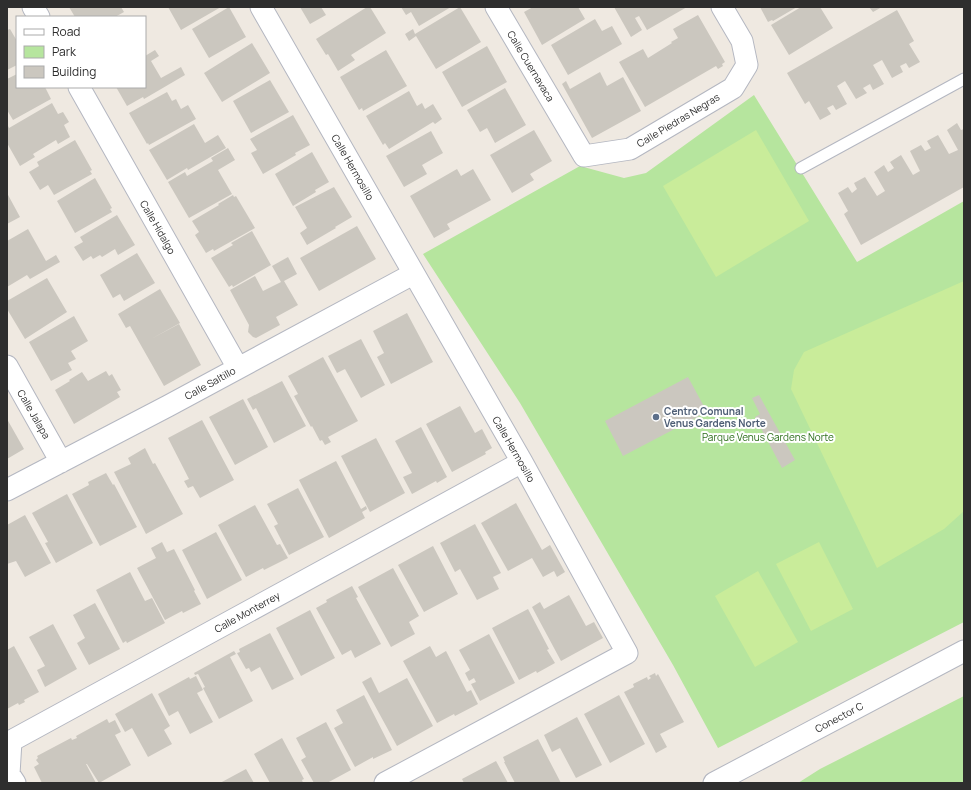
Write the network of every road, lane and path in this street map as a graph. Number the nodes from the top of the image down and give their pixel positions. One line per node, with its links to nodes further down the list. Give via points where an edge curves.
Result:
1 (33, 7): 5 (street)
2 (261, 7): 10 (street, Calle Hermosillo)
3 (496, 7): 8 (street, Calle Cuernavaca)
4 (722, 7): 8 (street, Calle Piedras Negras, via 742,41 747,65 733,88 630,149 584,156)
5 (38, 16)
6 (964, 79): 9 (lane)
7 (80, 88): 12 (street, Calle Hidalgo)
8 (566, 124)
9 (801, 168)
10 (413, 274): 12 (street, Calle Saltillo); 14 (street, Calle Hermosillo)
11 (7, 366): 13 (street, Calle Jalapa)
12 (238, 368): 13 (street, Calle Saltillo)
13 (61, 462): 15 (street, Calle Saltillo)
14 (522, 462): 17 (street, Calle Monterrey, via 11,741 9,774); 18 (street, Calle Hermosillo, via 627,653)
15 (7, 490)
16 (964, 651): 19 (street, Conector C)
17 (15, 783)
18 (385, 783)
19 (714, 783)

